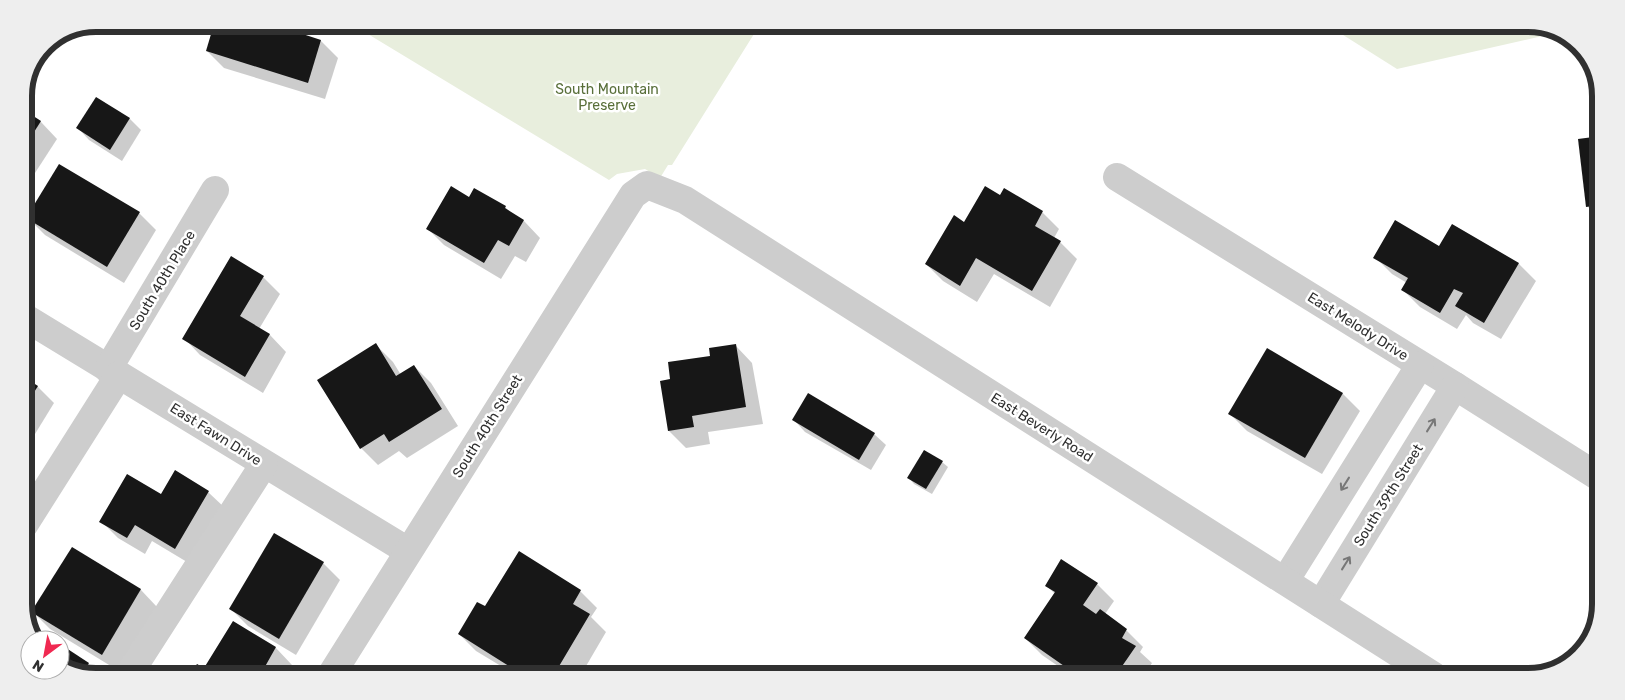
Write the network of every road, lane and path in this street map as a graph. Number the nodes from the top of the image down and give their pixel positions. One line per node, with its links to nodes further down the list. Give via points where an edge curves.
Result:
1 (1117, 177): 5 (street, East Melody Drive)
2 (647, 185): 11 (street, South 40th Street, via 633,195); 12 (street, East Beverly Road, via 685,200)
3 (215, 190): 6 (street, South 40th Place)
4 (33, 322): 6 (street, East Fawn Drive)
5 (1420, 365): 7 (street, East Melody Drive); 12 (street, one-way to 12)
6 (114, 372): 8 (street, East Fawn Drive); 10 (street, South 40th Place)
7 (1455, 386): 9 (street, East Melody Drive); 13 (street, South 39th Street, one-way to 7)
8 (264, 464): 11 (street, East Fawn Drive); 14 (street)
9 (1592, 473)
10 (33, 510)
11 (408, 551): 15 (street, South 40th Street)
12 (1285, 581): 13 (street, East Beverly Road)
13 (1321, 604): 16 (street, East Beverly Road)
14 (133, 668)
15 (335, 668)
16 (1421, 668)

